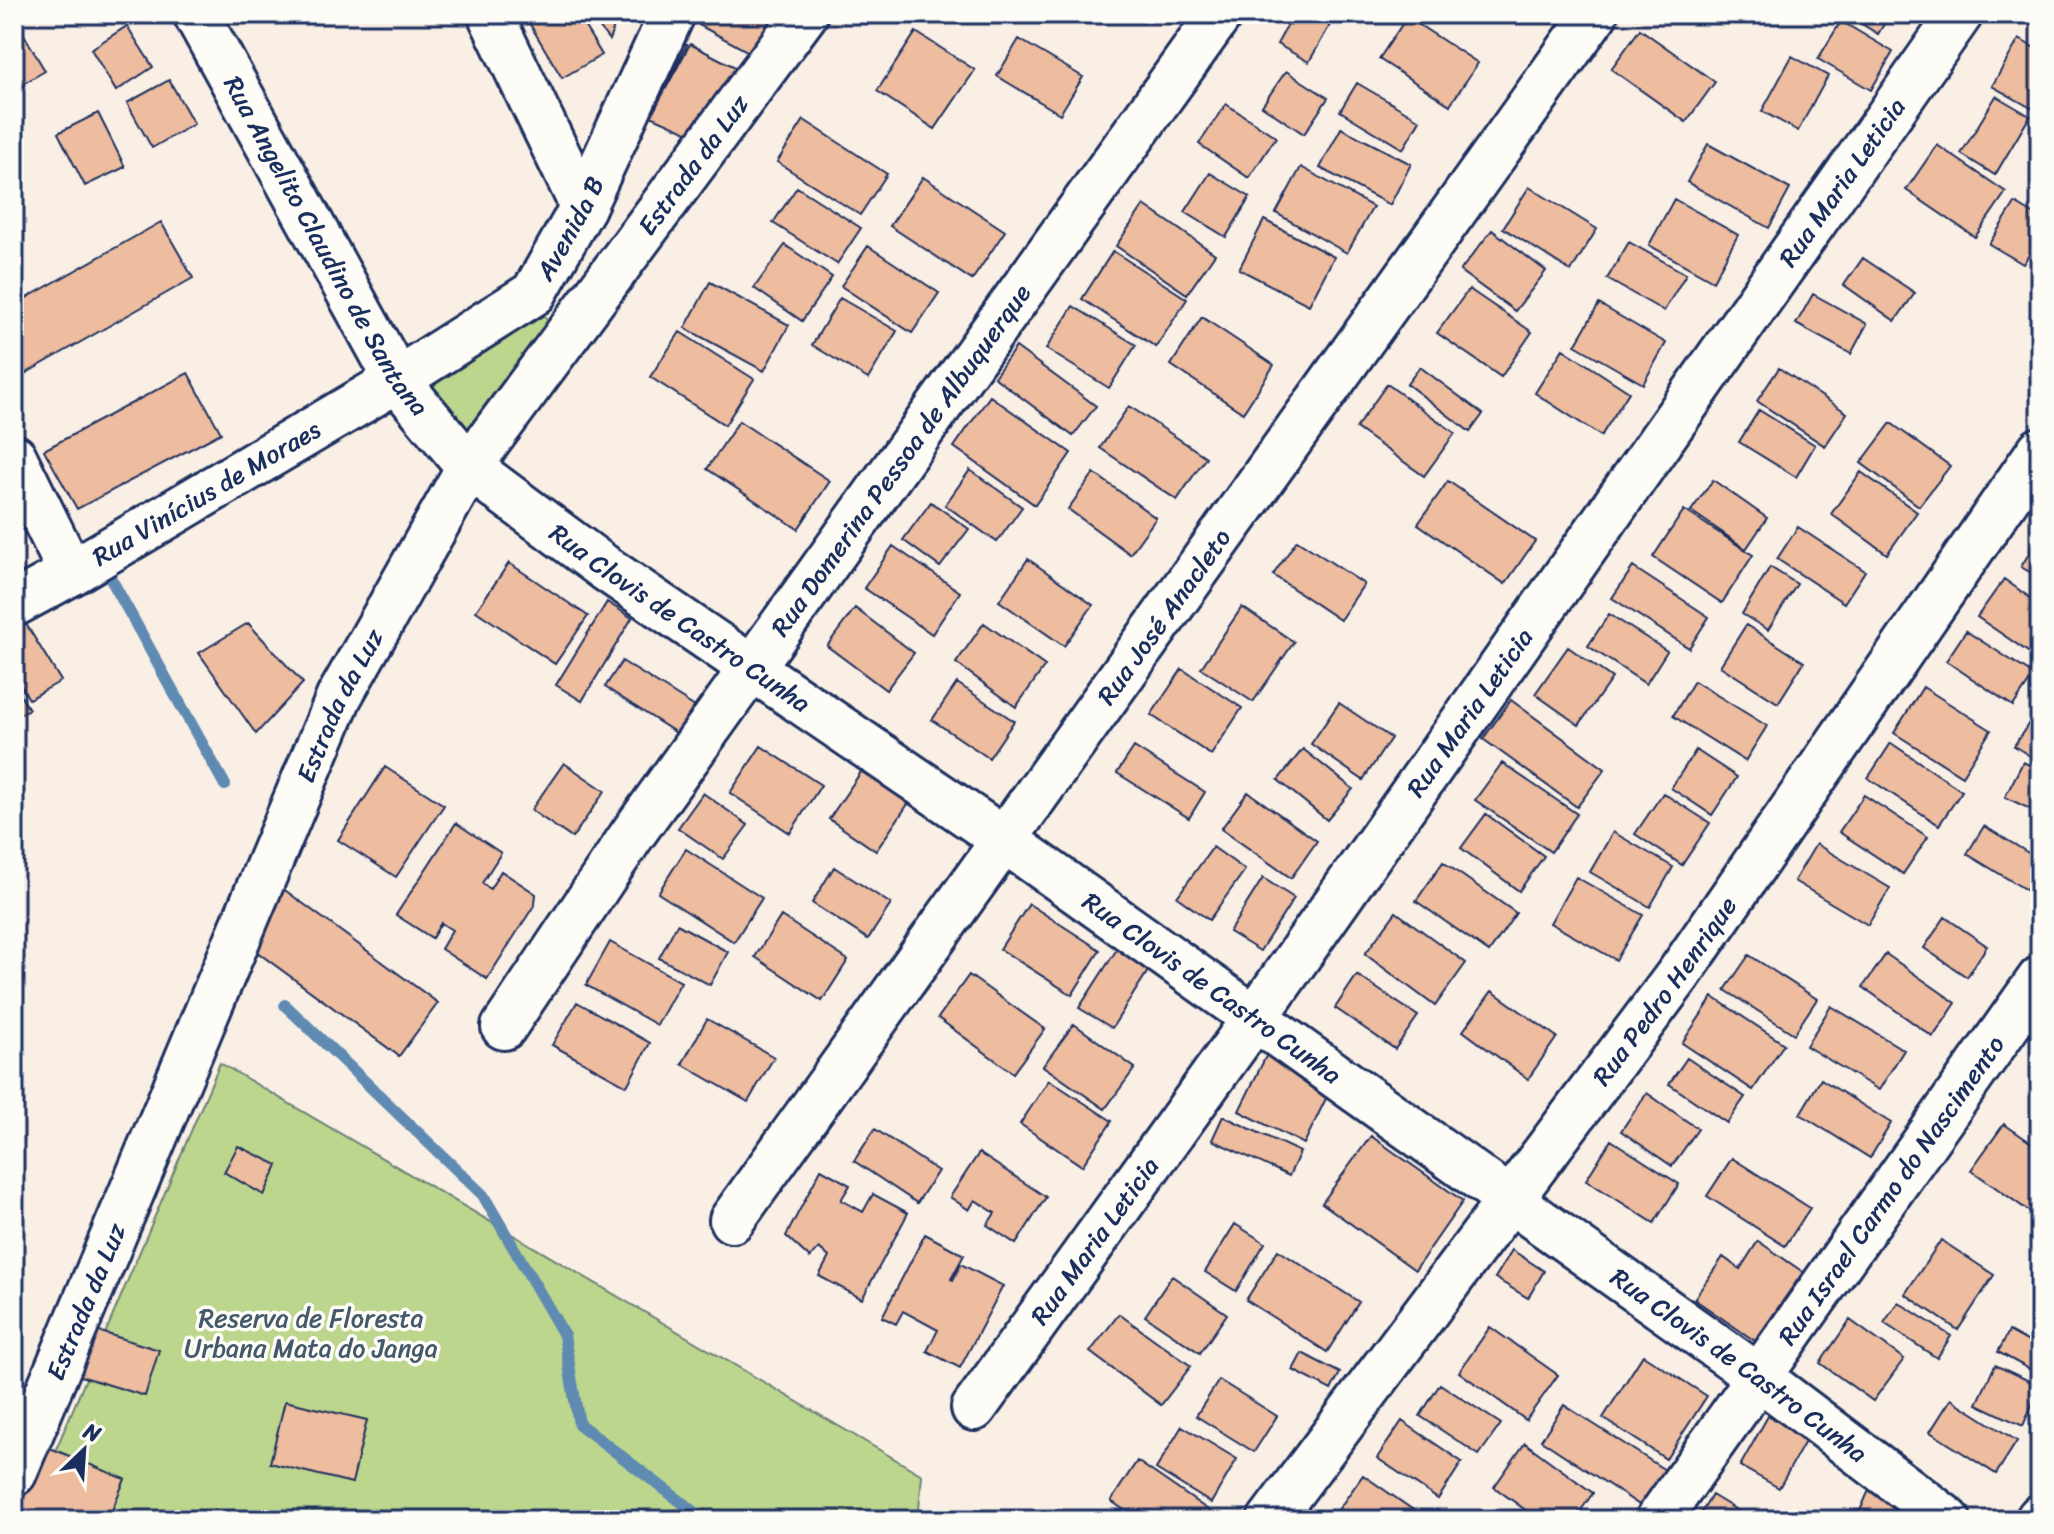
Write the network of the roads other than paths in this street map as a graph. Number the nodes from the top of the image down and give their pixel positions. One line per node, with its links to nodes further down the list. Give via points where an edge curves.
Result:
1 (196, 14): 9 (street, Rua Angelito Claudino de Santana)
2 (490, 14): 8 (street)
3 (672, 14): 8 (street, Avenida B)
4 (805, 14): 12 (street, Estrada da Luz)
5 (1220, 14): 15 (street, Rua Domerina Pessoa de Albuquerque)
6 (1595, 14): 16 (street, Rua José Anacleto)
7 (1960, 14): 18 (street, Rua Maria Leticia)
8 (583, 207): 9 (street, Avenida B, via 534,293)
9 (397, 380): 12 (street, Rua Angelito Claudino de Santana); 13 (street, Rua Vinícius de Moraes)
10 (2040, 450): 20 (street, Rua Pedro Henrique, via 1679,974)
11 (14, 457): 13 (street)
12 (469, 467): 15 (street, Rua Clovis de Castro Cunha); 24 (street, Estrada da Luz, via 339,697)
13 (71, 573): 14 (street, Rua Vinícius de Moraes)
14 (14, 604)
15 (751, 668): 16 (street, Rua Clovis de Castro Cunha); 19 (street, Rua Domerina Pessoa de Albuquerque)
16 (1003, 839): 18 (street, Rua Clovis de Castro Cunha); 21 (street, Rua José Anacleto)
17 (2040, 979): 22 (street, Rua Israel Carmo do Nascimento)
18 (1255, 1018): 20 (street, Rua Clovis de Castro Cunha); 23 (street, Rua Maria Leticia)
19 (504, 1027)
20 (1509, 1200): 22 (street, Rua Clovis de Castro Cunha); 25 (street, Rua Pedro Henrique)
21 (732, 1220)
22 (1759, 1377): 26 (street, Rua Israel Carmo do Nascimento); 27 (street, Rua Clovis de Castro Cunha)
23 (974, 1408)
24 (14, 1473)
25 (1270, 1520)
26 (1658, 1520)
27 (1948, 1520)

